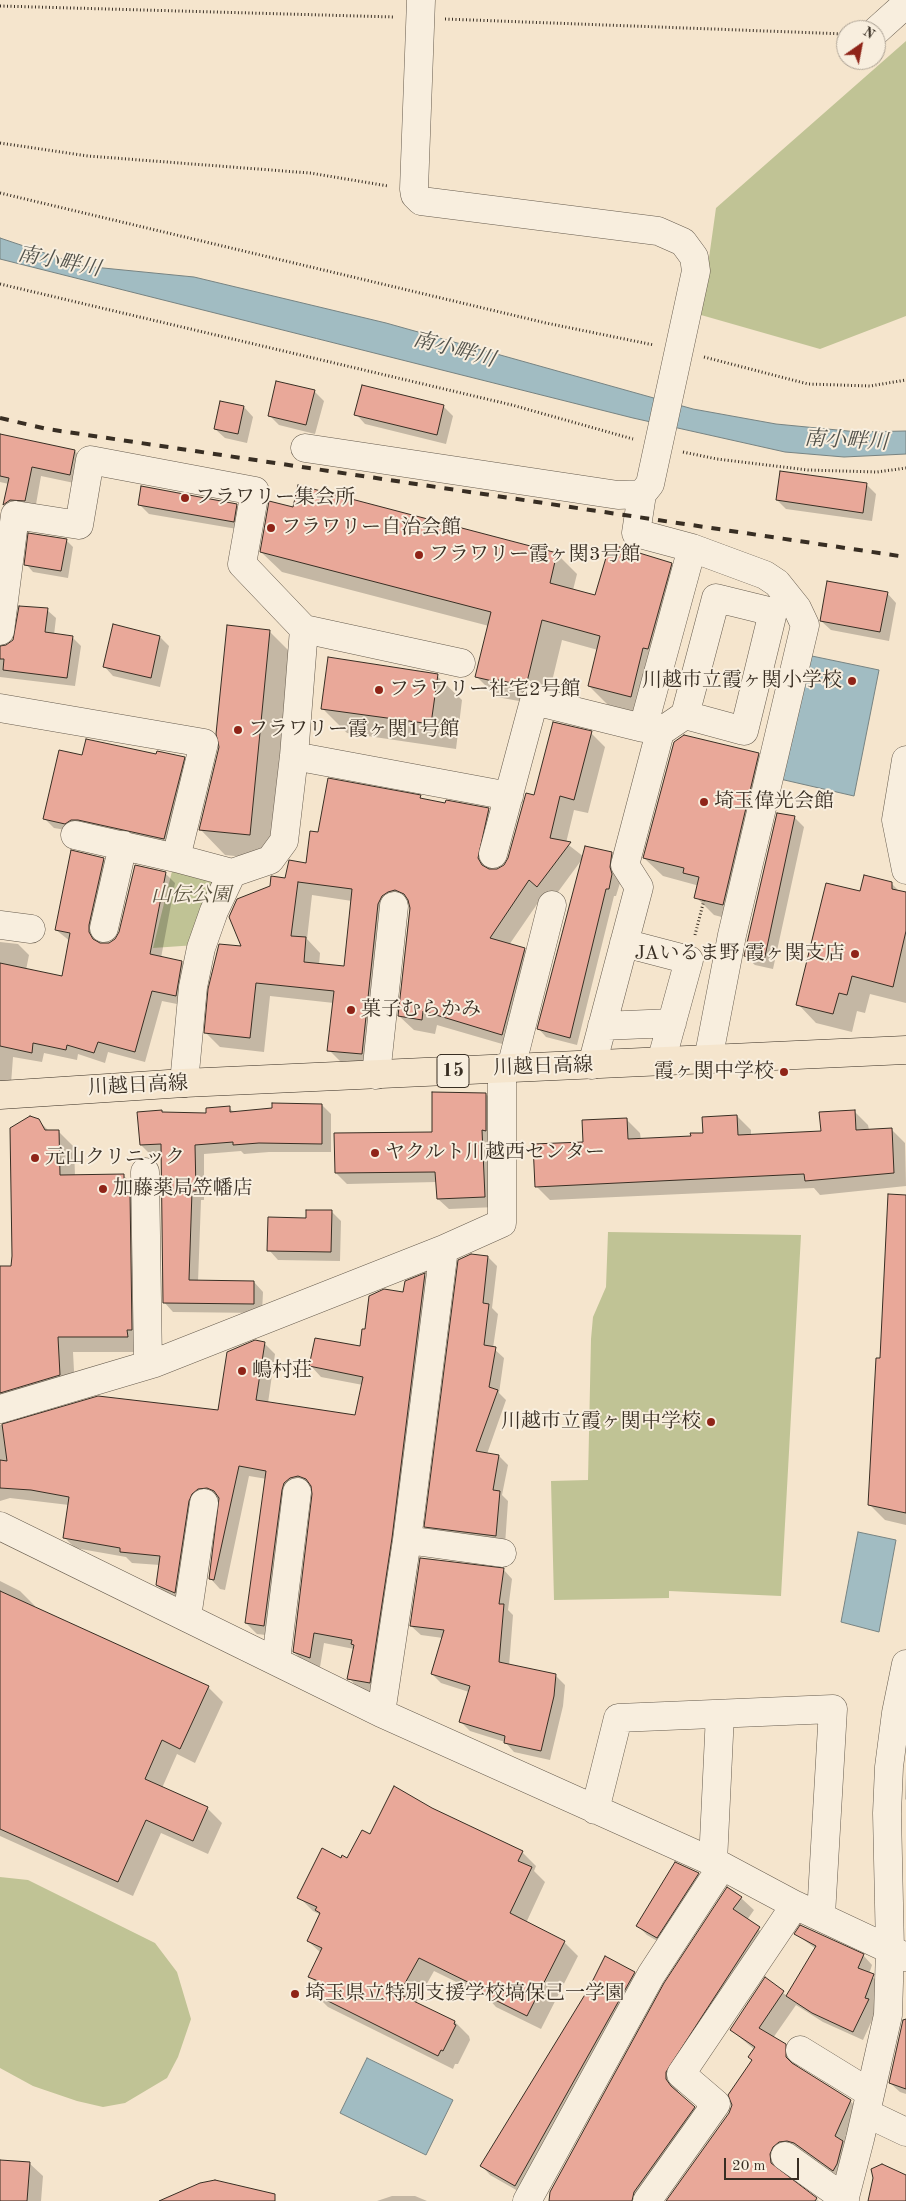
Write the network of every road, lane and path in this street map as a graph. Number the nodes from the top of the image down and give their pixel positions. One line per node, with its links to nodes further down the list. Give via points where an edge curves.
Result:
1 (421, 0): 5 (street)
2 (906, 4): 3 (street)
3 (886, 22)
4 (0, 144): 5 (path, via 88,156 310,173)
5 (414, 189): 8 (street, via 421,201 658,231 683,242 694,257 696,271)
6 (0, 193): 8 (path)
7 (0, 284): 10 (path)
8 (678, 354): 9 (path, via 808,384 870,386); 10 (street)
9 (906, 380)
10 (659, 441): 12 (path, via 717,460 808,470 877,472); 13 (street, via 650,484)
11 (305, 448): 13 (street, via 618,495)
12 (906, 468)
13 (642, 494): 15 (street, via 636,533)
14 (7, 514): 16 (street, via 79,525 90,460 255,491 242,564); 17 (street)
15 (692, 548): 21 (street); 43 (street, via 771,579 788,594 805,625 732,935)
16 (304, 630): 18 (street); 22 (street)
17 (0, 631)
18 (461, 663)
19 (0, 708): 29 (street, via 204,743)
20 (685, 715): 20 (street, via 716,598 773,612 744,731); 38 (street, via 660,732 625,865 639,887)
21 (644, 728): 24 (street, via 534,701); 25 (street)
22 (294, 756): 24 (street); 31 (street, via 284,841 270,860)
23 (906, 760): 30 (street, via 896,820)
24 (509, 796): 28 (street)
25 (622, 809)
26 (75, 835): 27 (street)
27 (123, 845): 29 (street); 36 (street)
28 (493, 854)
29 (176, 858): 31 (street)
30 (906, 870)
31 (232, 873): 48 (street, via 214,911 192,987)
32 (704, 900): 39 (path)
33 (552, 905): 46 (street)
34 (394, 906): 47 (street)
35 (0, 925): 37 (street)
36 (104, 928)
37 (32, 929)
38 (624, 943): 39 (street); 41 (street)
39 (689, 960): 40 (street)
40 (672, 1023): 41 (street); 44 (street)
41 (602, 1026): 45 (street)
42 (906, 1050): 43 (main road, 川越日高線 / 15)
43 (708, 1060): 44 (main road, 川越日高線 / 15)
44 (661, 1062): 45 (main road, 川越日高線 / 15)
45 (592, 1065): 46 (main road, 川越日高線 / 15)
46 (506, 1068): 47 (main road, 川越日高線 / 15); 51 (street, via 502,1223)
47 (376, 1075): 48 (main road, 川越日高線 / 15)
48 (184, 1083): 49 (main road, 川越日高線 / 15)
49 (0, 1095)
50 (145, 1172): 52 (street)
51 (444, 1249): 52 (street); 57 (street)
52 (148, 1364): 53 (street)
53 (0, 1409)
54 (297, 1492): 60 (street)
55 (204, 1503): 59 (street)
56 (0, 1526): 59 (street)
57 (407, 1540): 58 (street); 62 (street)
58 (502, 1553)
59 (187, 1617): 60 (street)
60 (276, 1660): 62 (street)
61 (906, 1664): 64 (street, via 896,1713)
62 (381, 1713): 65 (street)
63 (720, 1714): 65 (street, via 618,1718); 66 (street); 68 (street, via 833,1709)
64 (897, 1769): 69 (street, via 887,1813)
65 (596, 1810): 66 (street)
66 (718, 1864): 67 (street); 75 (street, via 650,1976)
67 (795, 1905): 68 (street); 76 (street, via 681,2074 716,2104)
68 (821, 1915): 69 (street)
69 (898, 1953): 71 (street)
70 (800, 2050): 71 (street)
71 (868, 2103): 72 (street); 74 (street)
72 (906, 2132)
73 (785, 2156): 74 (street)
74 (844, 2200)
75 (527, 2201)
76 (647, 2201)

